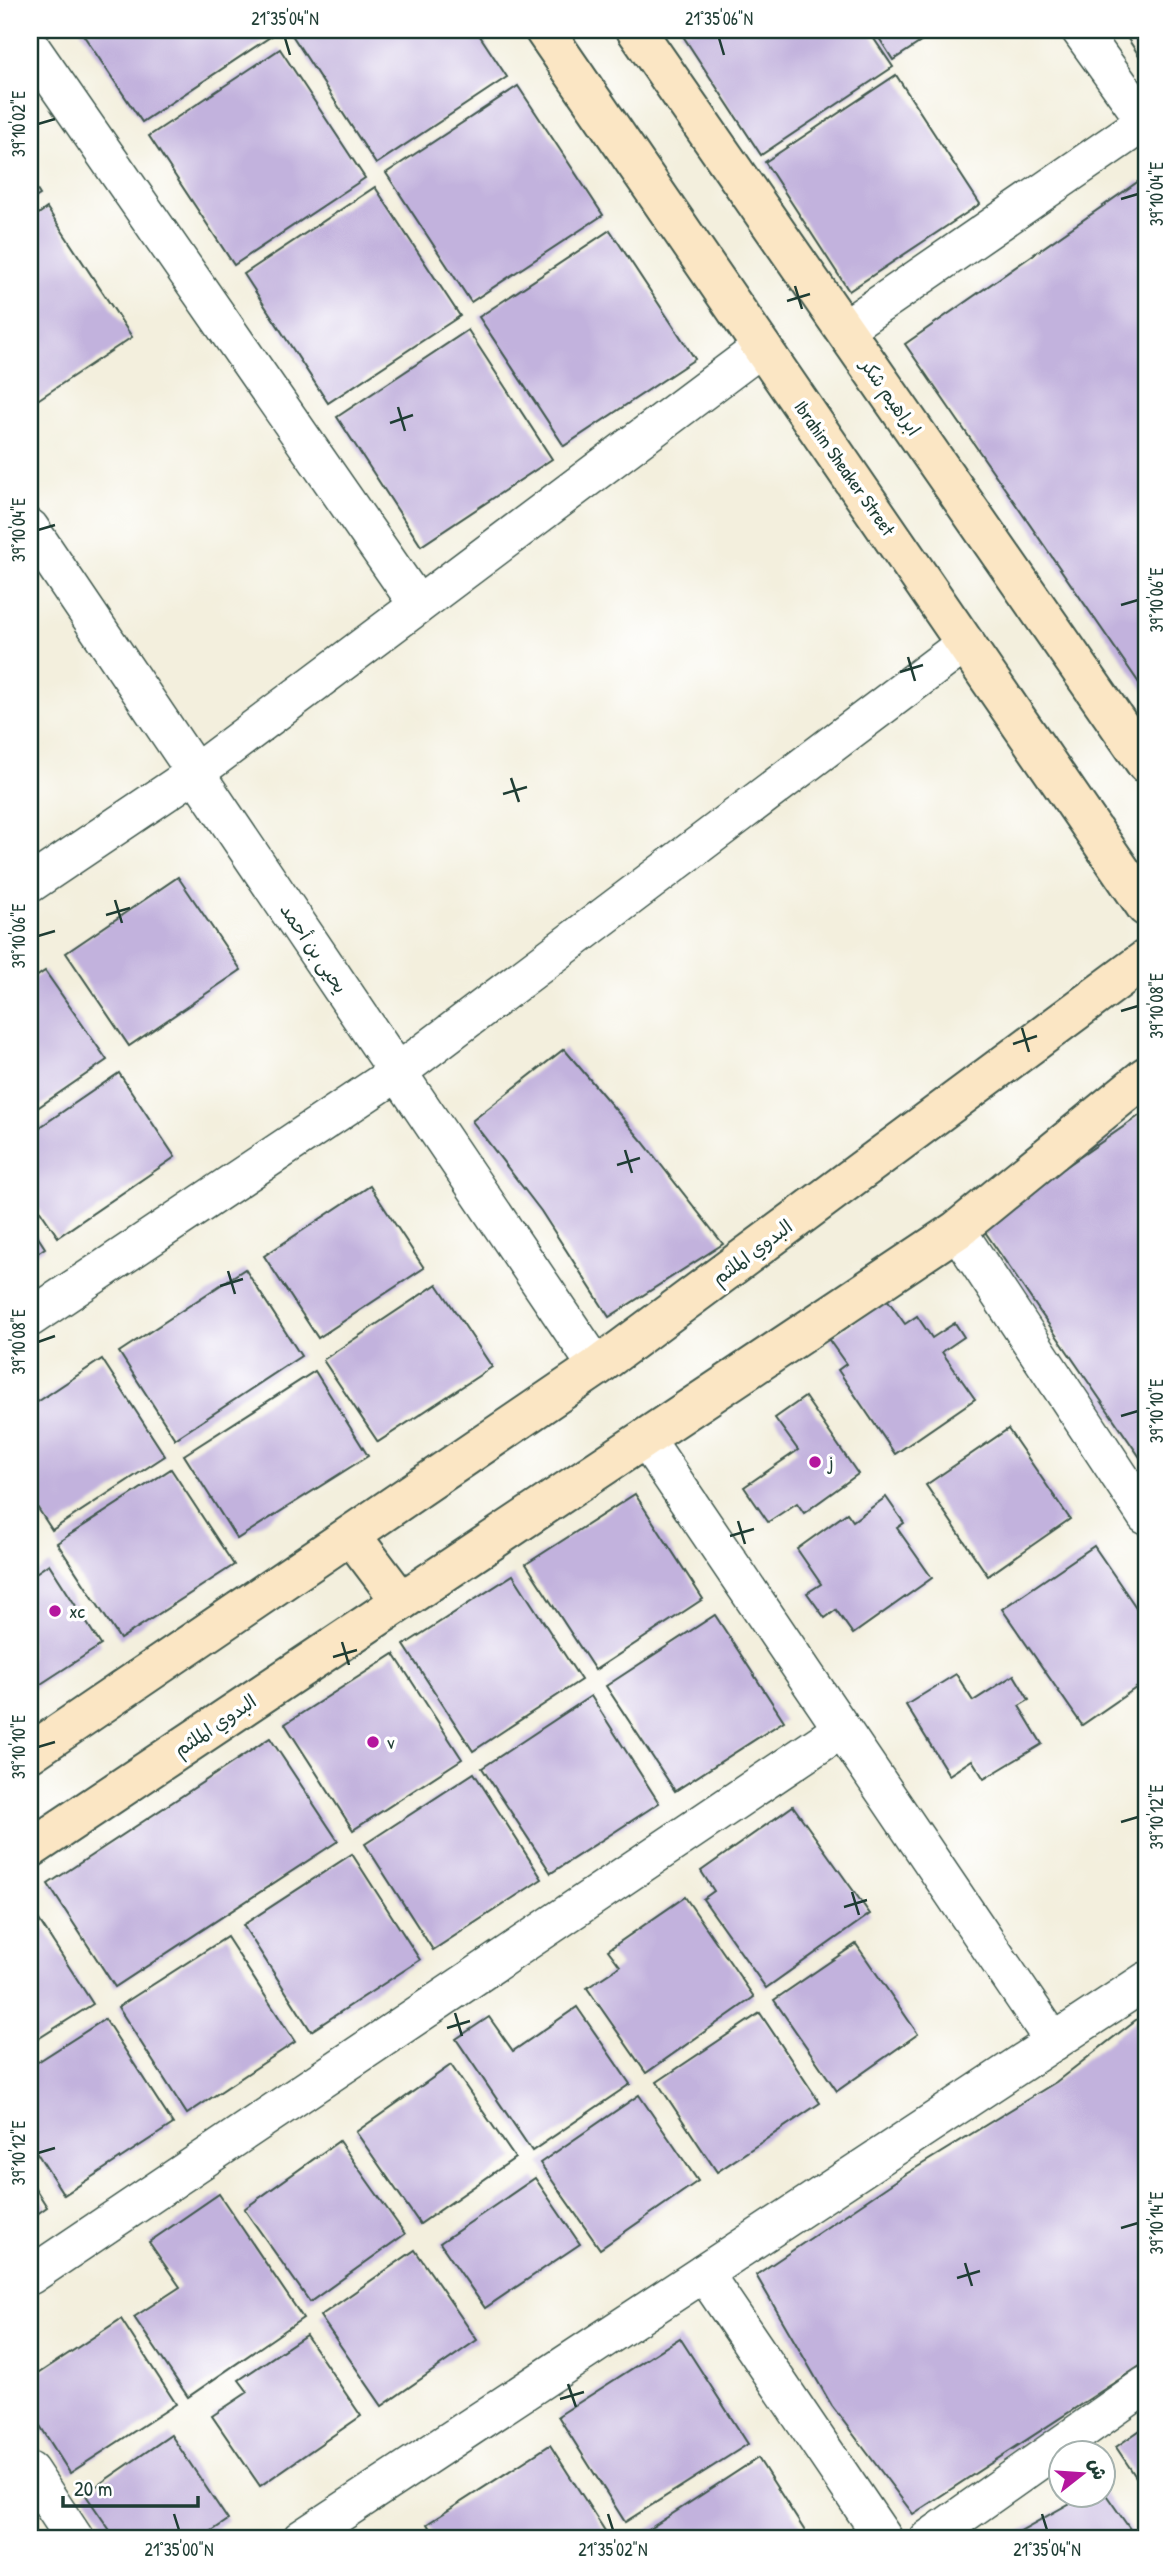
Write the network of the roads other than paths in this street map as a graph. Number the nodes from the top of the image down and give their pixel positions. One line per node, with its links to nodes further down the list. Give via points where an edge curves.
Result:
1 (544, 30): 7 (street, Ibrahim Sheaker Street)
2 (636, 30): 6 (street, ابراهيم شكر)
3 (1080, 30): 5 (street)
4 (30, 46): 9 (street)
5 (1146, 122): 6 (street)
6 (844, 329): 11 (street, ابراهيم شكر)
7 (762, 347): 9 (street); 10 (street, Ibrahim Sheaker Street)
8 (30, 528): 12 (street, يحيى بن أحمد)
9 (418, 605): 12 (street)
10 (966, 643): 14 (street, Ibrahim Sheaker Street); 16 (street)
11 (1146, 764)
12 (195, 773): 13 (street); 16 (street, يحيى بن أحمد)
13 (30, 884)
14 (1146, 906)
15 (1146, 958): 20 (street, البدوي الملثم)
16 (398, 1072): 19 (street); 20 (street, يحيى بن أحمد)
17 (1146, 1076): 18 (street, البدوي الملثم)
18 (957, 1230): 21 (street, البدوي الملثم); 22 (street)
19 (30, 1318)
20 (597, 1367): 23 (street, البدوي الملثم)
21 (645, 1438): 24 (street, البدوي الملثم); 25 (street)
22 (1146, 1516)
23 (351, 1535): 24 (street); 26 (street, البدوي الملثم)
24 (401, 1601): 27 (street, البدوي الملثم)
25 (842, 1729): 29 (street); 31 (street)
26 (30, 1753)
27 (30, 1850)
28 (1146, 1981): 29 (street)
29 (1054, 2042): 30 (street)
30 (704, 2273): 35 (street); 36 (street)
31 (30, 2276)
32 (1146, 2385): 37 (street)
33 (30, 2471): 34 (street)
34 (75, 2539)
35 (301, 2539)
36 (884, 2539)
37 (928, 2539)

